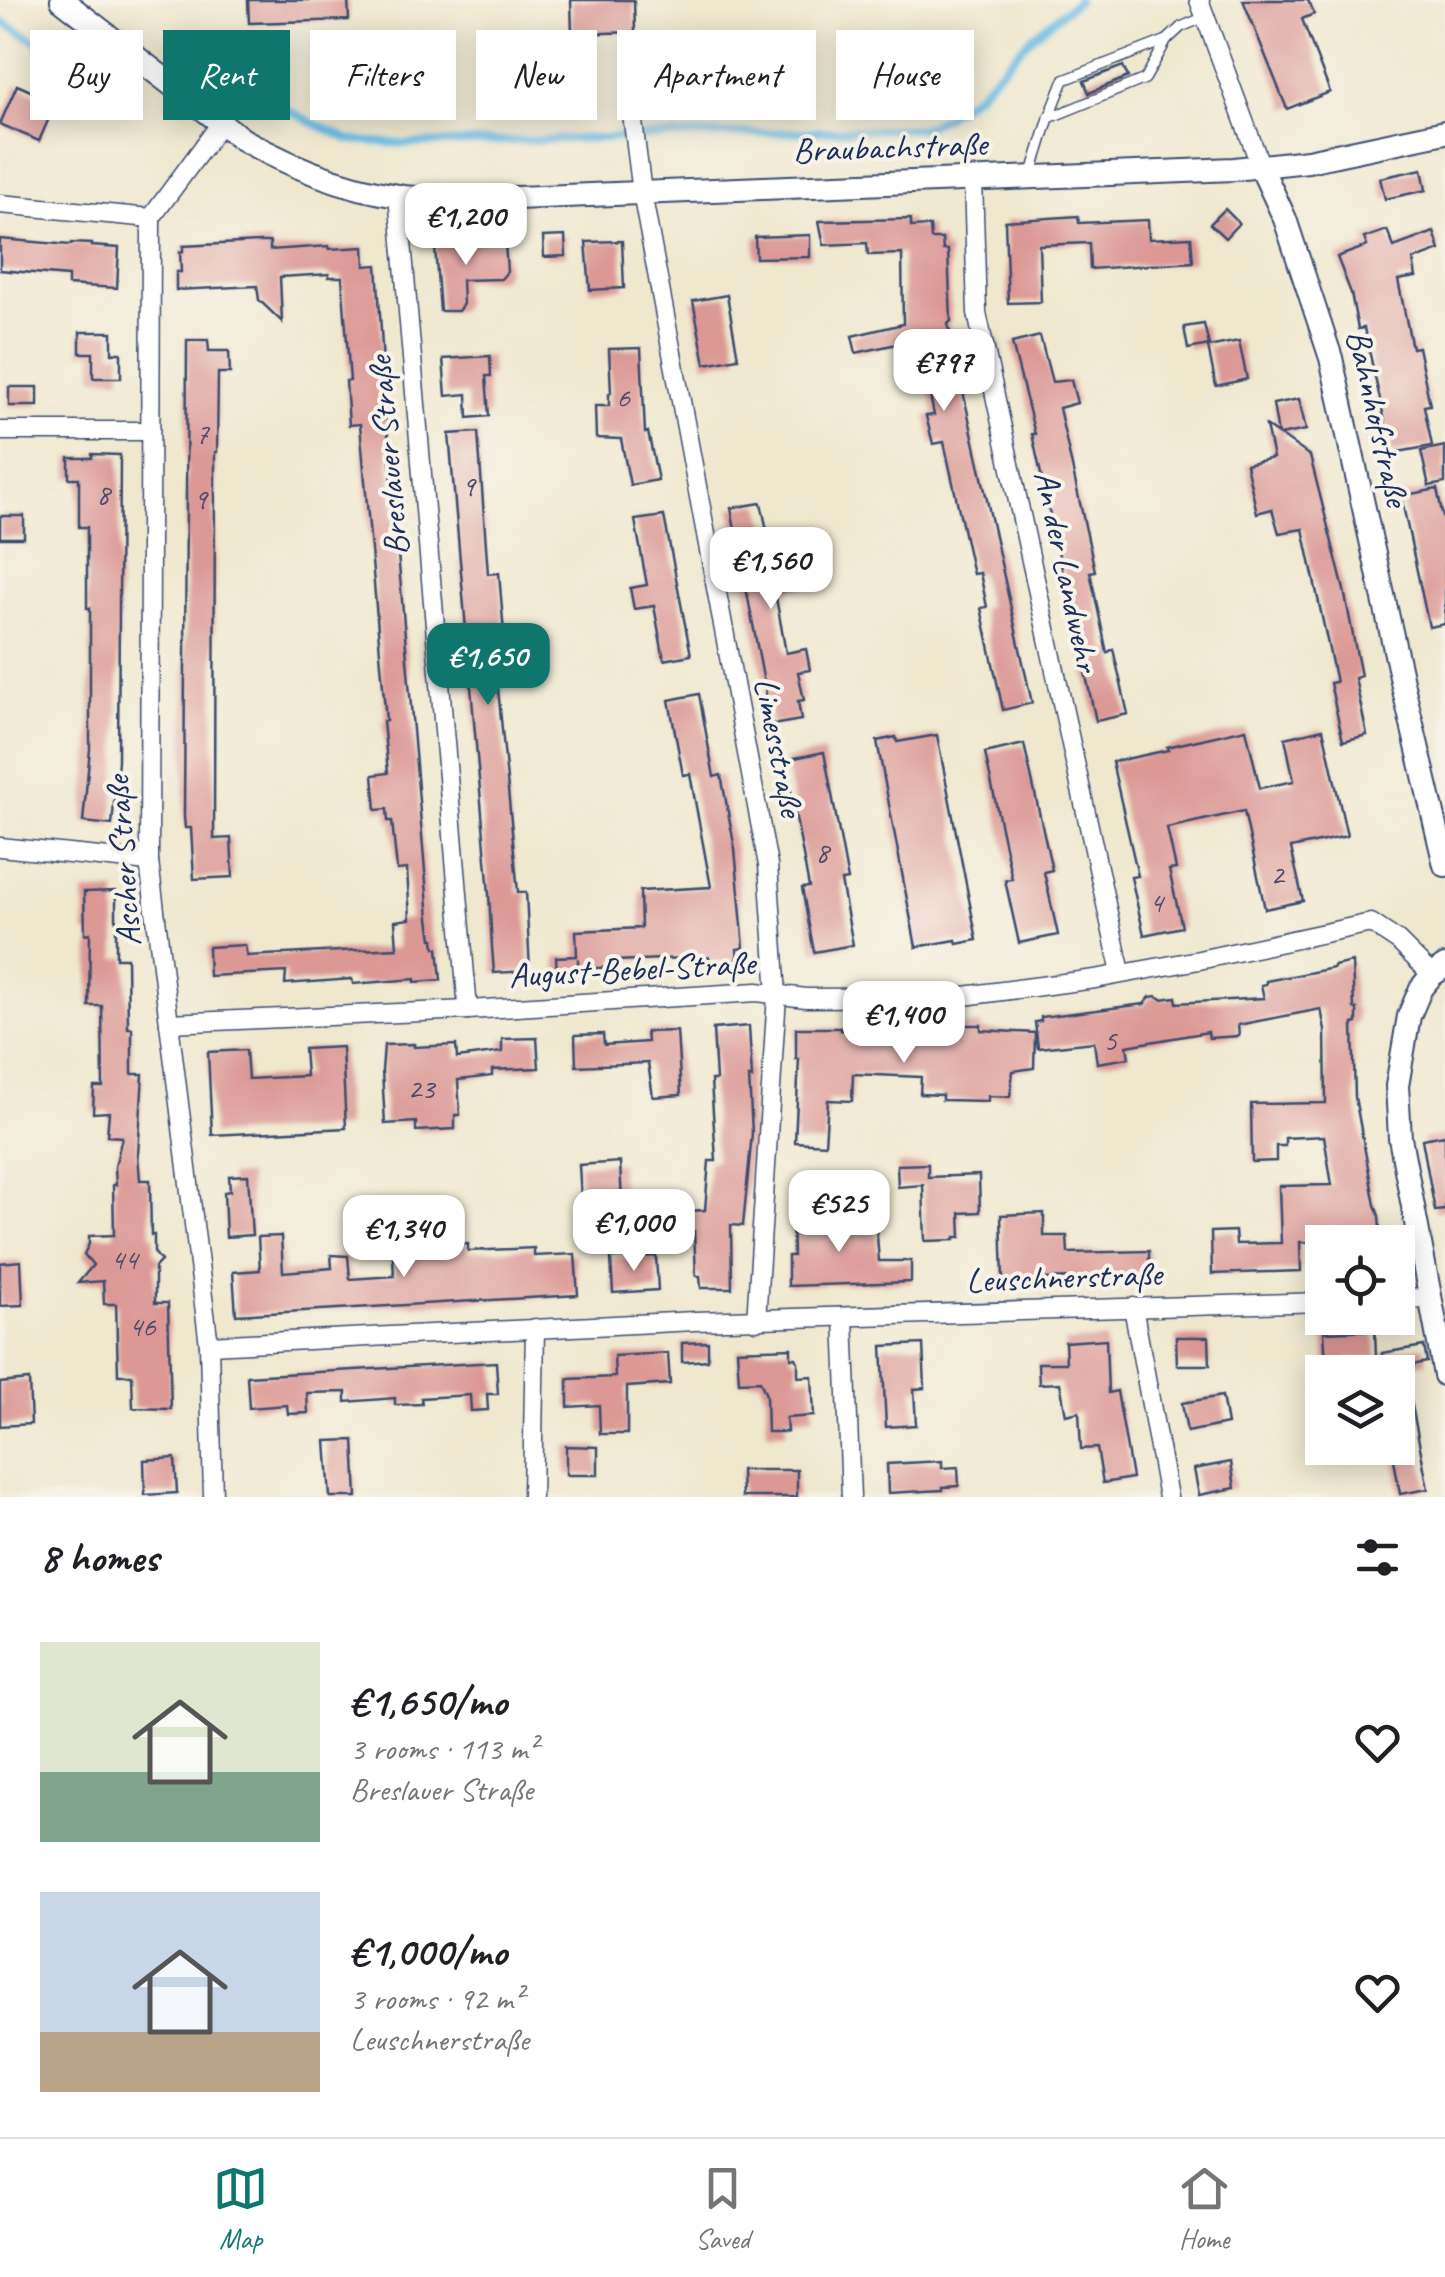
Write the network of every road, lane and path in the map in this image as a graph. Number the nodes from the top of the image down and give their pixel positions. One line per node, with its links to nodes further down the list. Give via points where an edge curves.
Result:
1 (62, 0): 6 (street, Braubachstraße)
2 (1202, 8): 3 (lane); 8 (street, Bahnhofstraße)
3 (1167, 40): 4 (lane, via 1145,79); 4 (lane, via 1064,80)
4 (1048, 118): 9 (lane)
5 (633, 120): 11 (street)
6 (221, 123): 12 (street, Braubachstraße, via 311,172); 14 (street)
7 (1445, 132): 8 (street, Braubachstraße)
8 (1262, 167): 9 (street, Braubachstraße); 19 (street, Bahnhofstraße, via 1331,358)
9 (1030, 177): 10 (street, Braubachstraße)
10 (973, 179): 11 (street, Braubachstraße); 21 (street, An der Landwehr, via 977,313)
11 (642, 193): 12 (street, Braubachstraße); 22 (street, Limesstraße, via 768,865)
12 (398, 195): 23 (street, Breslauer Straße)
13 (0, 204): 14 (street)
14 (151, 218): 15 (street, Ascher Straße)
15 (150, 431): 16 (street); 18 (street, Ascher Straße)
16 (0, 432)
17 (0, 847): 18 (street)
18 (149, 862): 24 (street, Ascher Straße)
19 (1445, 864)
20 (1438, 970): 21 (street, August-Bebel-Straße, via 1372,923); 25 (street, via 1409,1016 1396,1100)
21 (1122, 974): 22 (street, August-Bebel-Straße, via 956,996)
22 (777, 995): 23 (street, August-Bebel-Straße); 30 (street, Limesstraße)
23 (468, 1010): 24 (street, August-Bebel-Straße)
24 (169, 1023): 32 (street, Ascher Straße)
25 (1431, 1298): 26 (street); 33 (street)
26 (1415, 1299)
27 (1305, 1303): 28 (street, Leuschnerstraße)
28 (1133, 1308): 29 (street, Leuschnerstraße); 37 (street)
29 (844, 1318): 30 (street, Leuschnerstraße); 36 (street)
30 (756, 1321): 31 (street, Leuschnerstraße)
31 (536, 1328): 32 (street, Leuschnerstraße); 35 (street)
32 (209, 1345): 34 (street, Ascher Straße)
33 (1445, 1375)
34 (213, 1497)
35 (532, 1497)
36 (852, 1497)
37 (1168, 1497)

